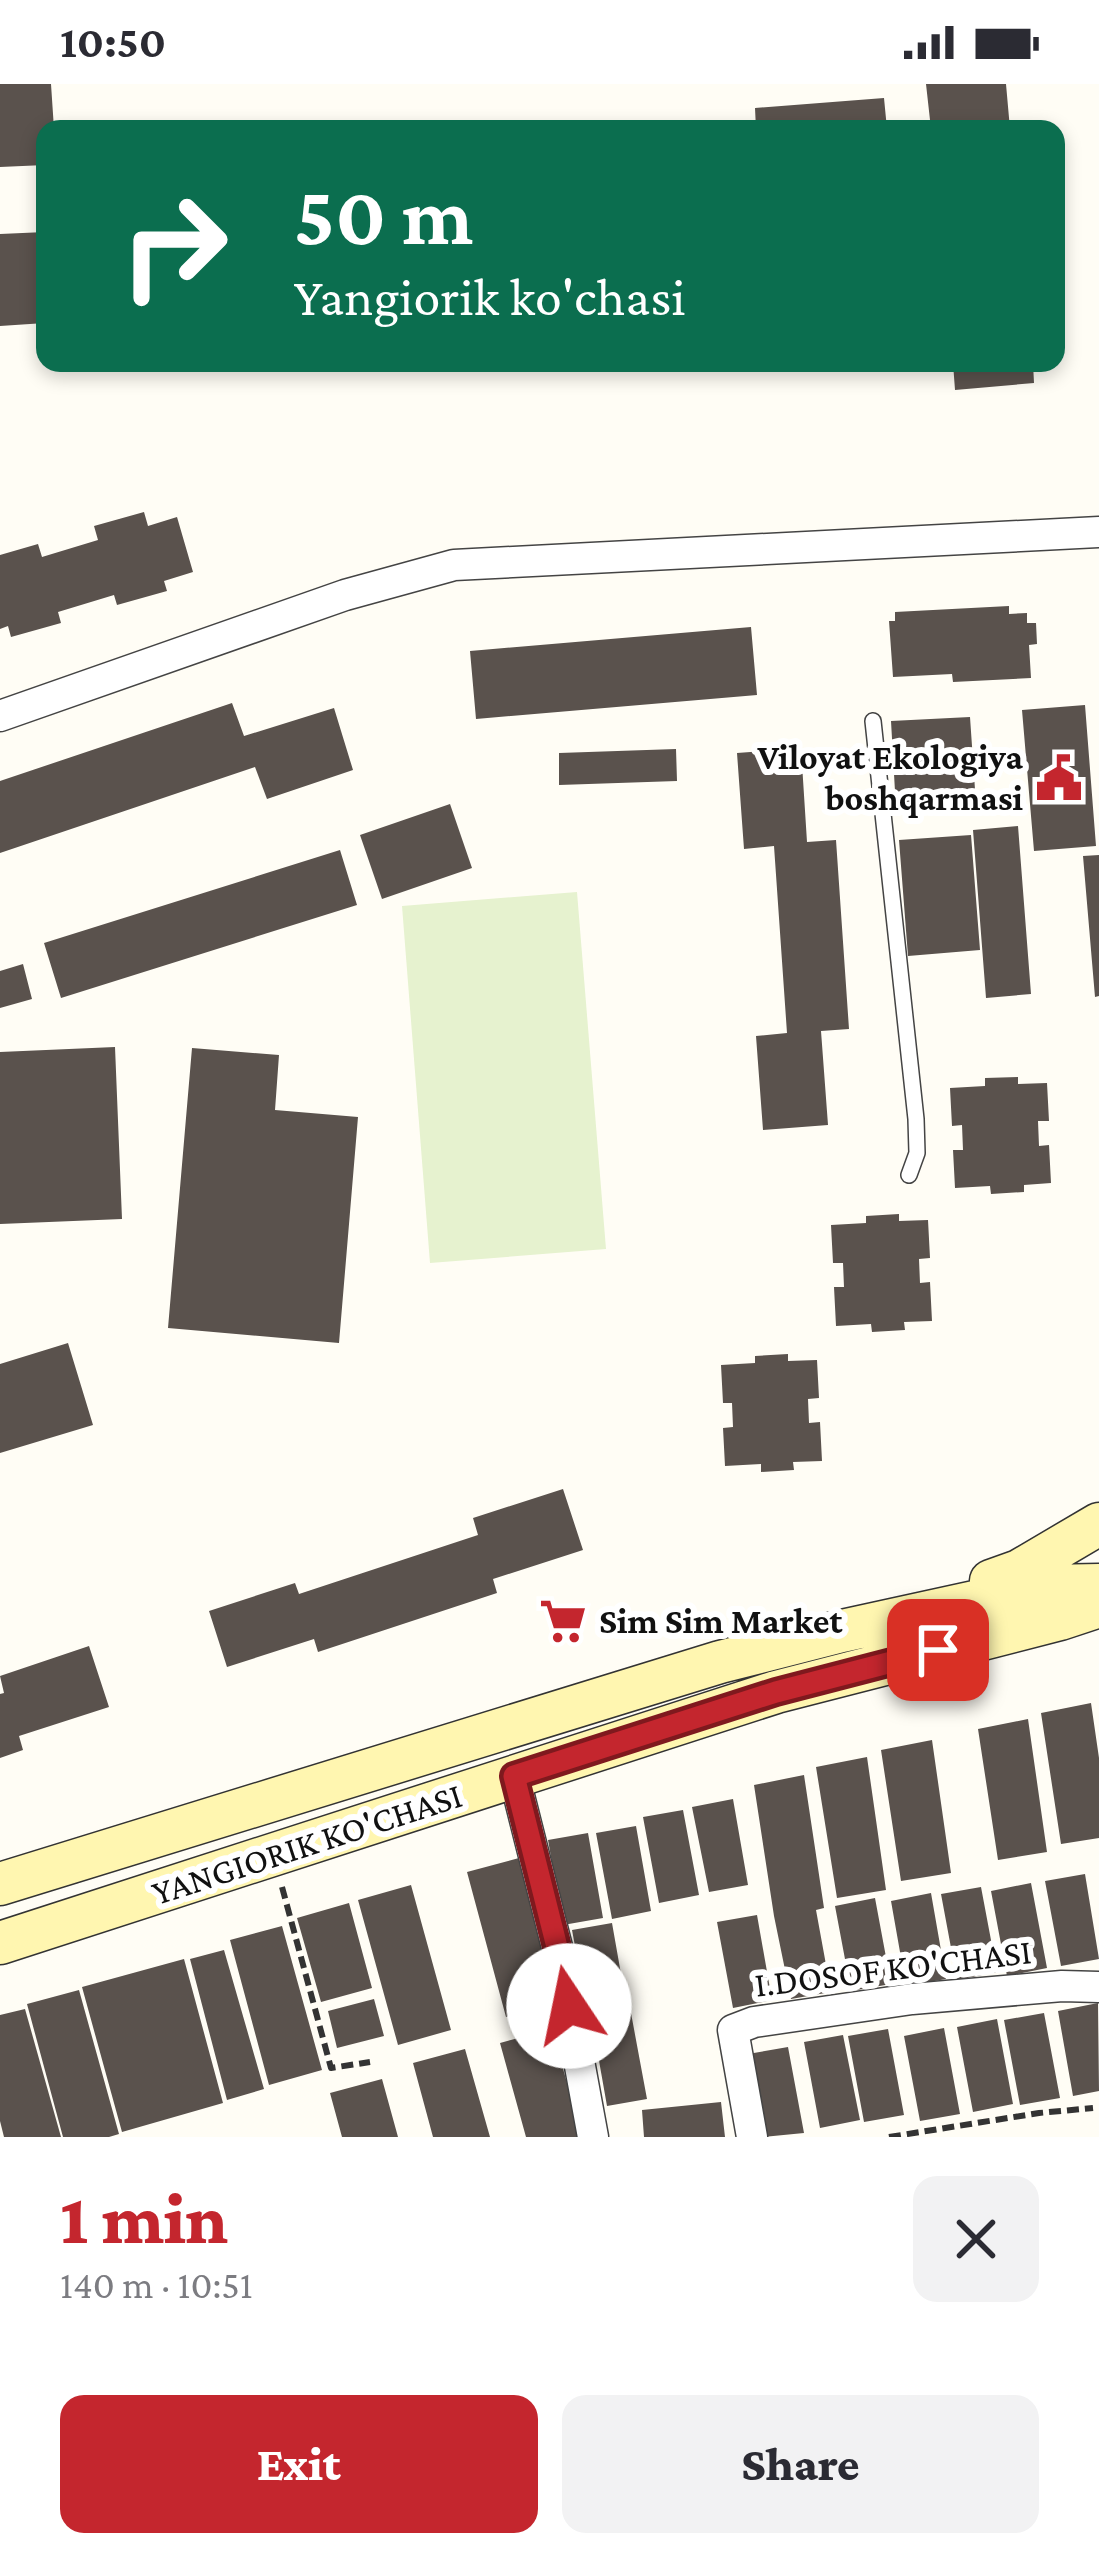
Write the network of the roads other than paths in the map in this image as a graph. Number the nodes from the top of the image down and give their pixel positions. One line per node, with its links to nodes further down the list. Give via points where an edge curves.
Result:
1 (1099, 532): 2 (street, via 454,565)
2 (0, 716)
3 (873, 721): 4 (lane, via 916,1119)
4 (909, 1175)
5 (1099, 1524): 8 (main road, via 1019,1571)
6 (1099, 1586): 8 (main road, YANGIORIK KO'CHASI, via 1048,1586)
7 (1079, 1617): 9 (main road, YANGIORIK KO'CHASI, via 776,1692)
8 (842, 1631): 10 (main road, YANGIORIK KO'CHASI)
9 (514, 1776): 11 (main road, YANGIORIK KO'CHASI); 15 (street)
10 (228, 1814): 11 (main road); 12 (main road, YANGIORIK KO'CHASI)
11 (260, 1859): 13 (main road, YANGIORIK KO'CHASI)
12 (0, 1884)
13 (0, 1943)
14 (1099, 1987): 16 (street, I.DOSOF KO'CHASI, via 912,1999 733,2030)
15 (593, 2137)
16 (752, 2137)

